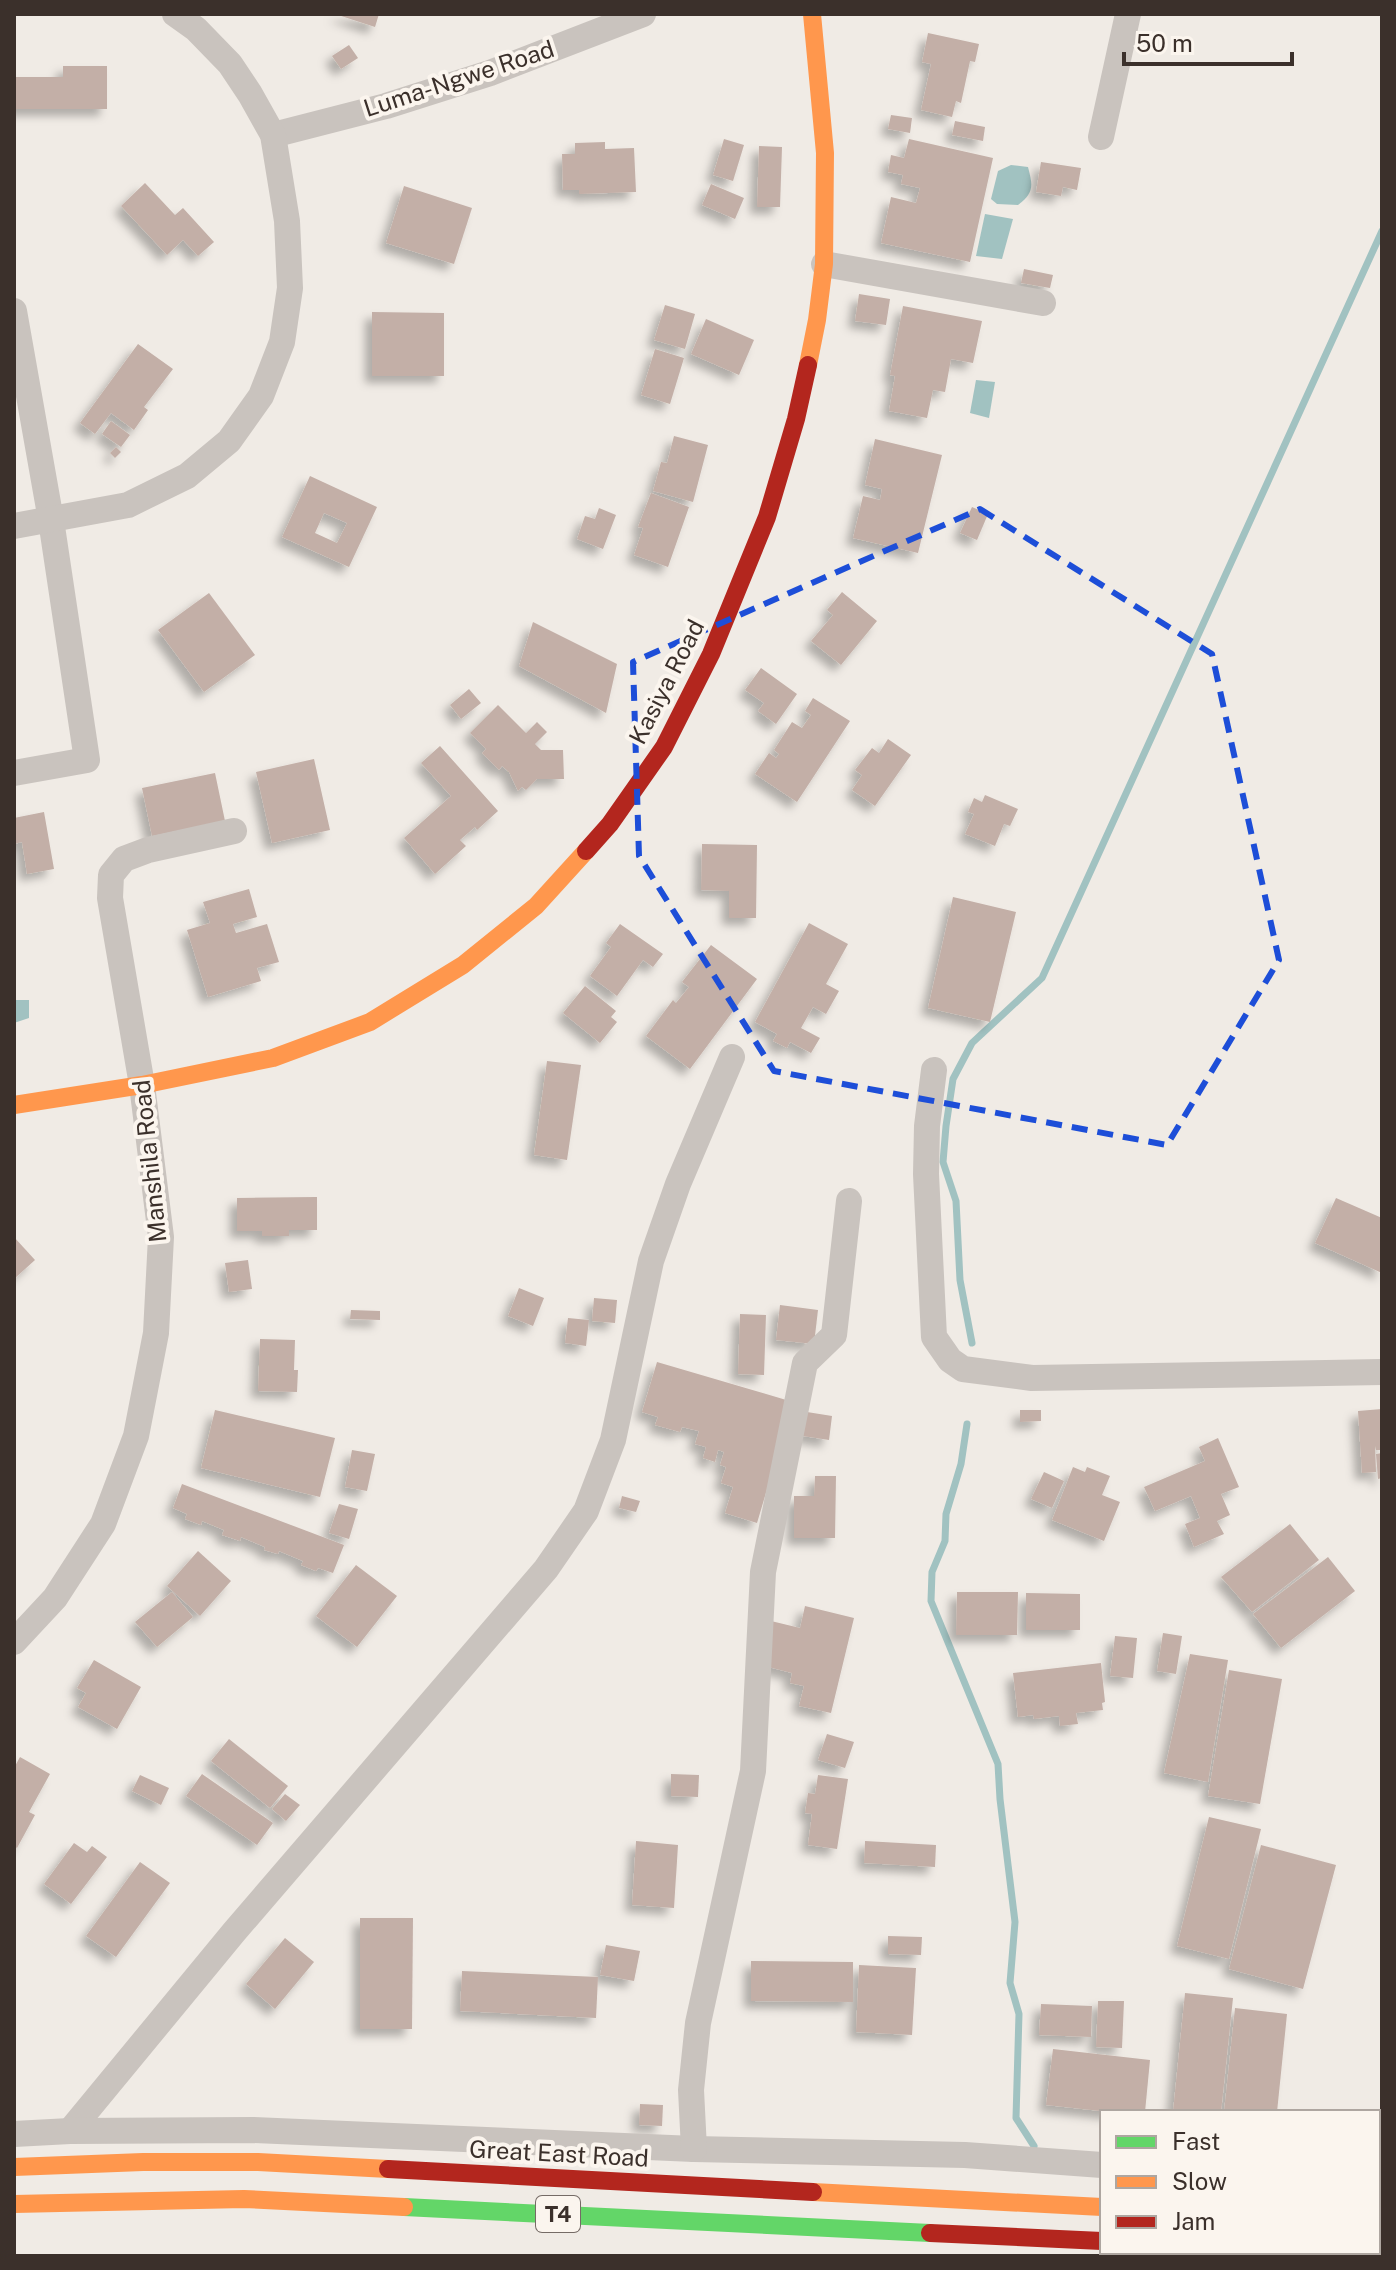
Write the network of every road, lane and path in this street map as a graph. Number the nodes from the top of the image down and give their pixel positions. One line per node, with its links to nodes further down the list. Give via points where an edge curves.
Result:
1 (175, 14): 5 (street, via 230,64)
2 (643, 14): 5 (street, Luma-Ngwe Road, via 490,73)
3 (812, 14): 7 (main road, Kasiya Road, via 825,153)
4 (1128, 14): 6 (street)
5 (273, 135): 10 (street, via 287,221 290,288 282,342 261,396 229,441 187,476 128,505)
6 (1101, 137)
7 (824, 264): 8 (street); 16 (main road, Kasiya Road, via 796,419 767,517 711,654 664,747 610,824 536,906 463,965 370,1022 273,1058)
8 (1043, 303)
9 (14, 311): 10 (street)
10 (51, 520): 11 (street); 12 (street, via 87,760)
11 (14, 526)
12 (14, 773)
13 (234, 831): 16 (street, Manshila Road, via 148,850 124,859 111,875 110,898)
14 (732, 1057): 21 (street, via 651,1261 613,1440 586,1511 546,1569)
15 (934, 1070): 19 (street, via 926,1174 934,1337 963,1369 1032,1378)
16 (142, 1085): 17 (main road, Kasiya Road); 20 (street, Manshila Road, via 161,1237 156,1333 136,1436 103,1524 55,1598)
17 (14, 1105)
18 (849, 1201): 23 (street, via 834,1335 805,1363 763,1572 753,1771 698,2023 691,2090)
19 (1382, 1372)
20 (14, 1642)
21 (70, 2131): 22 (street); 23 (street, via 253,2130)
22 (14, 2134)
23 (694, 2149): 24 (street, via 965,2155)
24 (1100, 2165)
25 (14, 2167): 27 (main road, Great East Road / T4, via 258,2162)
26 (14, 2204): 28 (main road, T4, via 244,2199)
27 (1100, 2207)
28 (1100, 2247)
29 (1344, 2254): 30 (main road)
30 (1374, 2256)

